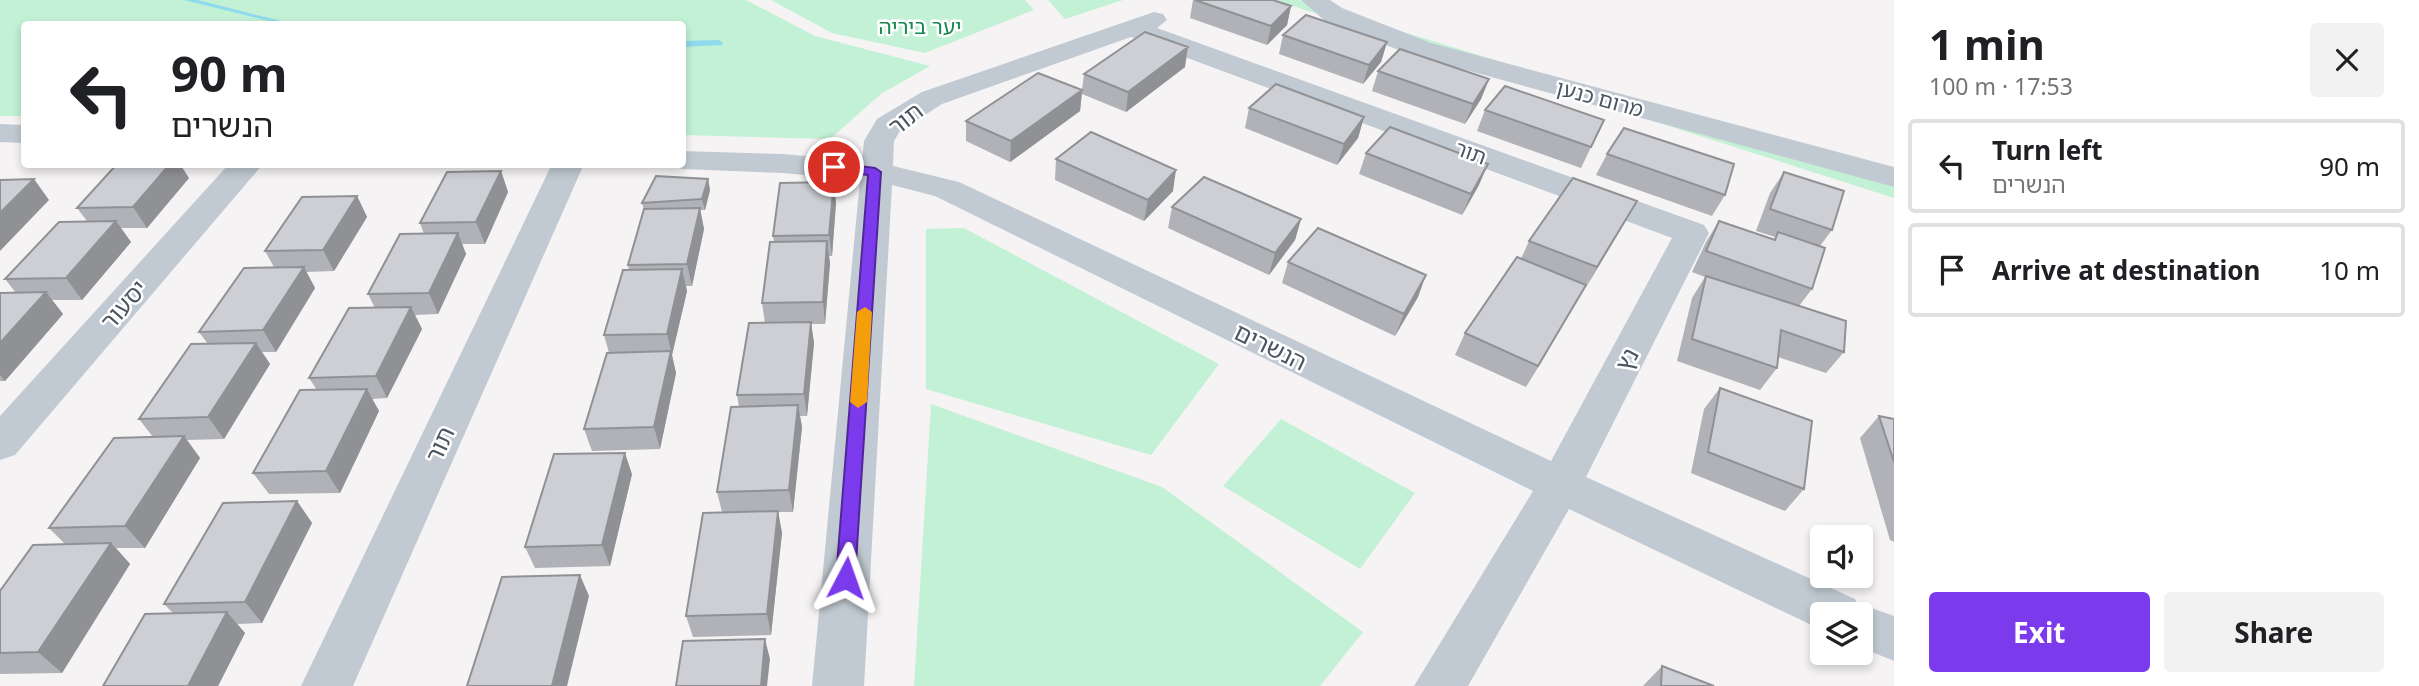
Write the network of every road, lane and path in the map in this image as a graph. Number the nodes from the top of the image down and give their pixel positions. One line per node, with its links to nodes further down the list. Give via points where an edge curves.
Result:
1 (1314, 0): 10 (street, מרום כנען, via 1333,14 1421,49)
2 (1167, 16): 3 (street, תור)
3 (1132, 28): 9 (street, תור, via 906,111 888,125 879,141); 11 (street, תור)
4 (0, 133): 5 (street)
5 (21, 134)
6 (686, 160): 9 (street, הנשרים)
7 (243, 168): 12 (street, יסעור)
8 (566, 168): 17 (street, תור)
9 (875, 172): 13 (street, הנשרים, via 947,189); 18 (street, תור)
10 (1894, 177)
11 (1692, 233): 13 (street, נץ)
12 (0, 444)
13 (1560, 485): 14 (street, הנשרים); 19 (street, נץ)
14 (1812, 602)
15 (1873, 630): 16 (street)
16 (1894, 639)
17 (327, 686)
18 (838, 686)
19 (1440, 686)

